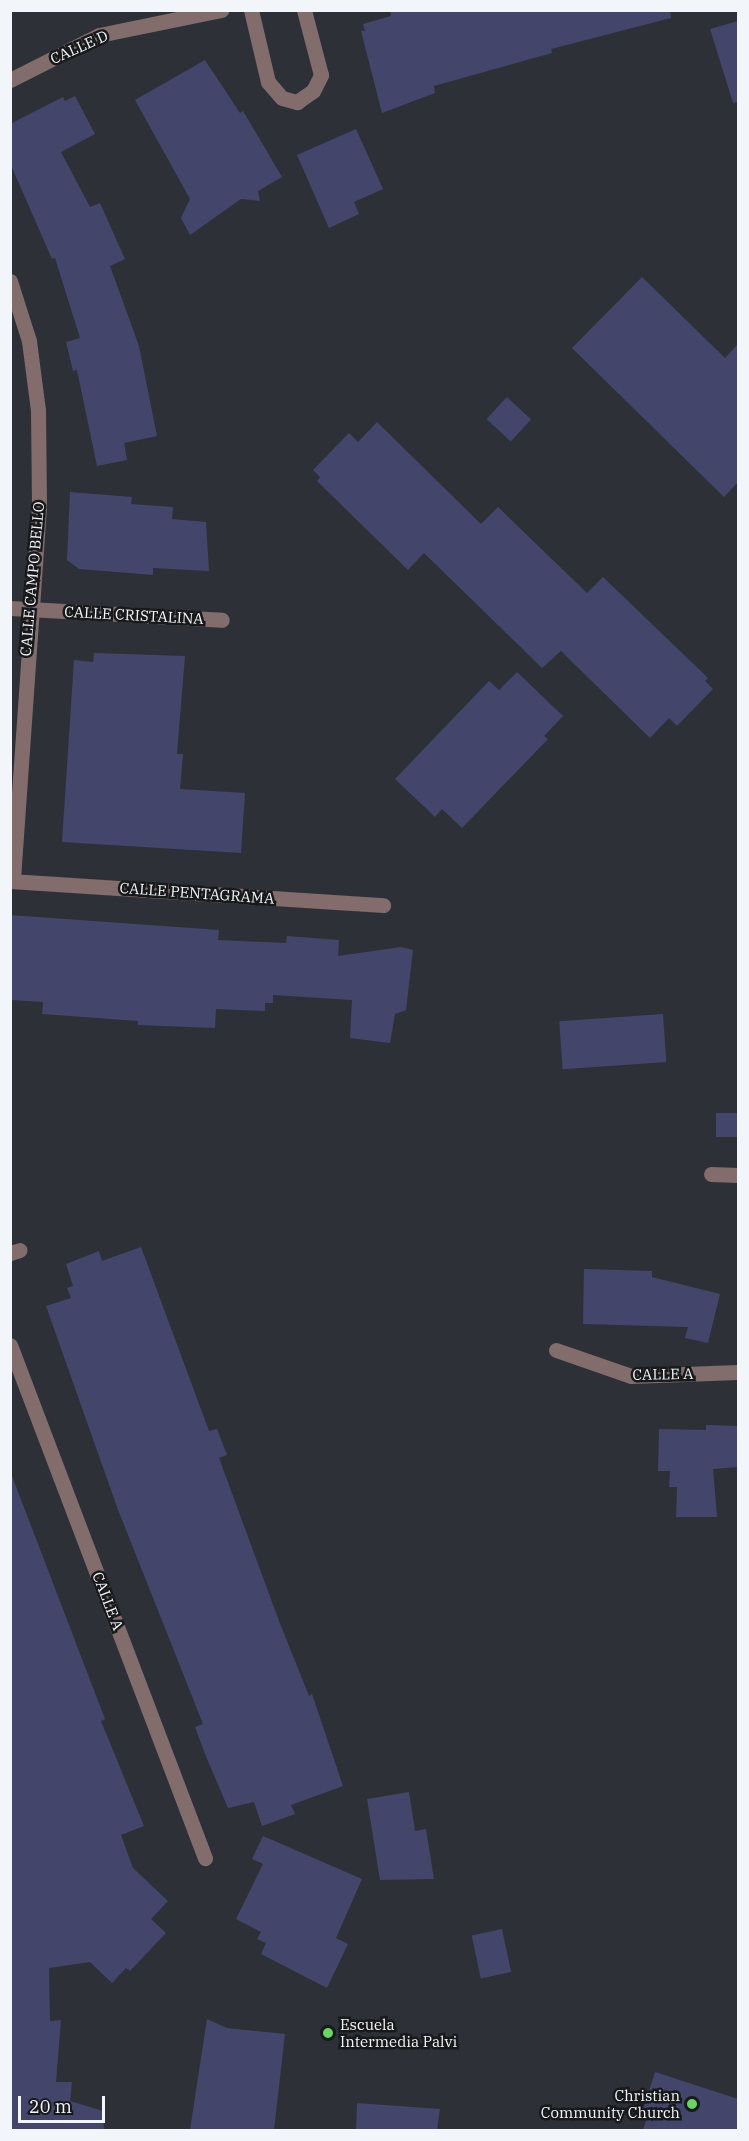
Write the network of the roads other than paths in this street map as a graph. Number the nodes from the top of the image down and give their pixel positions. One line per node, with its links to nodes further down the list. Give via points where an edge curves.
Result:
1 (221, 10): 4 (street, CALLE D, via 99,34)
2 (251, 10): 3 (street, via 268,82 282,98 297,102 313,91 321,75)
3 (304, 10)
4 (10, 80)
5 (10, 281): 7 (street, CALLE CAMPO BELLO, via 29,341 38,410 39,507)
6 (10, 608): 7 (street, CALLE CRISTALINA)
7 (30, 609): 8 (street, CALLE CRISTALINA); 9 (street, CALLE CAMPO BELLO)
8 (222, 620)
9 (12, 881): 10 (street, CALLE PENTAGRAMA)
10 (383, 905)
11 (711, 1174): 12 (street)
12 (738, 1175)
13 (10, 1345): 16 (street, CALLE A)
14 (556, 1350): 15 (street, CALLE A, via 631,1376)
15 (738, 1372)
16 (205, 1858)

